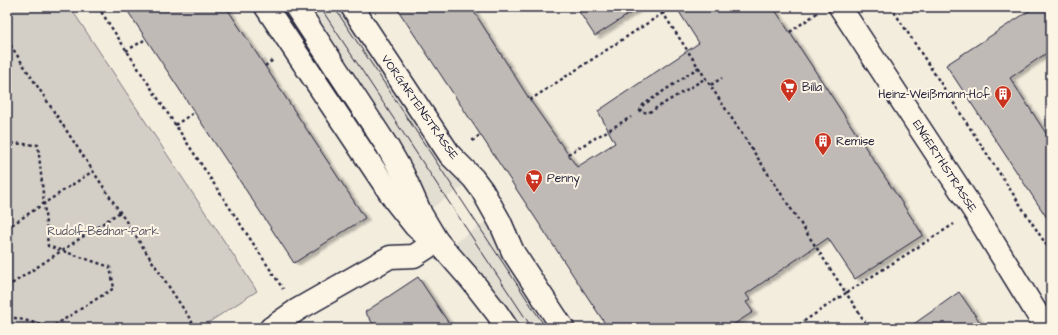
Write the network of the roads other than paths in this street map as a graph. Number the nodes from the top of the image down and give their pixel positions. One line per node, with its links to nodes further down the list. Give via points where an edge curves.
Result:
1 (266, 7): 5 (street, via 396,202 415,226)
2 (296, 7): 5 (street, via 387,146)
3 (352, 7): 8 (street, VORGARTENSTRASSE, via 450,155 482,190 513,252)
4 (830, 9): 9 (street, ENGERTHSTRASSE, via 974,211)
5 (437, 241): 6 (street, via 414,256 390,257 297,310); 7 (street, via 472,281)
6 (271, 328)
7 (507, 328)
8 (563, 328)
9 (1046, 328)

